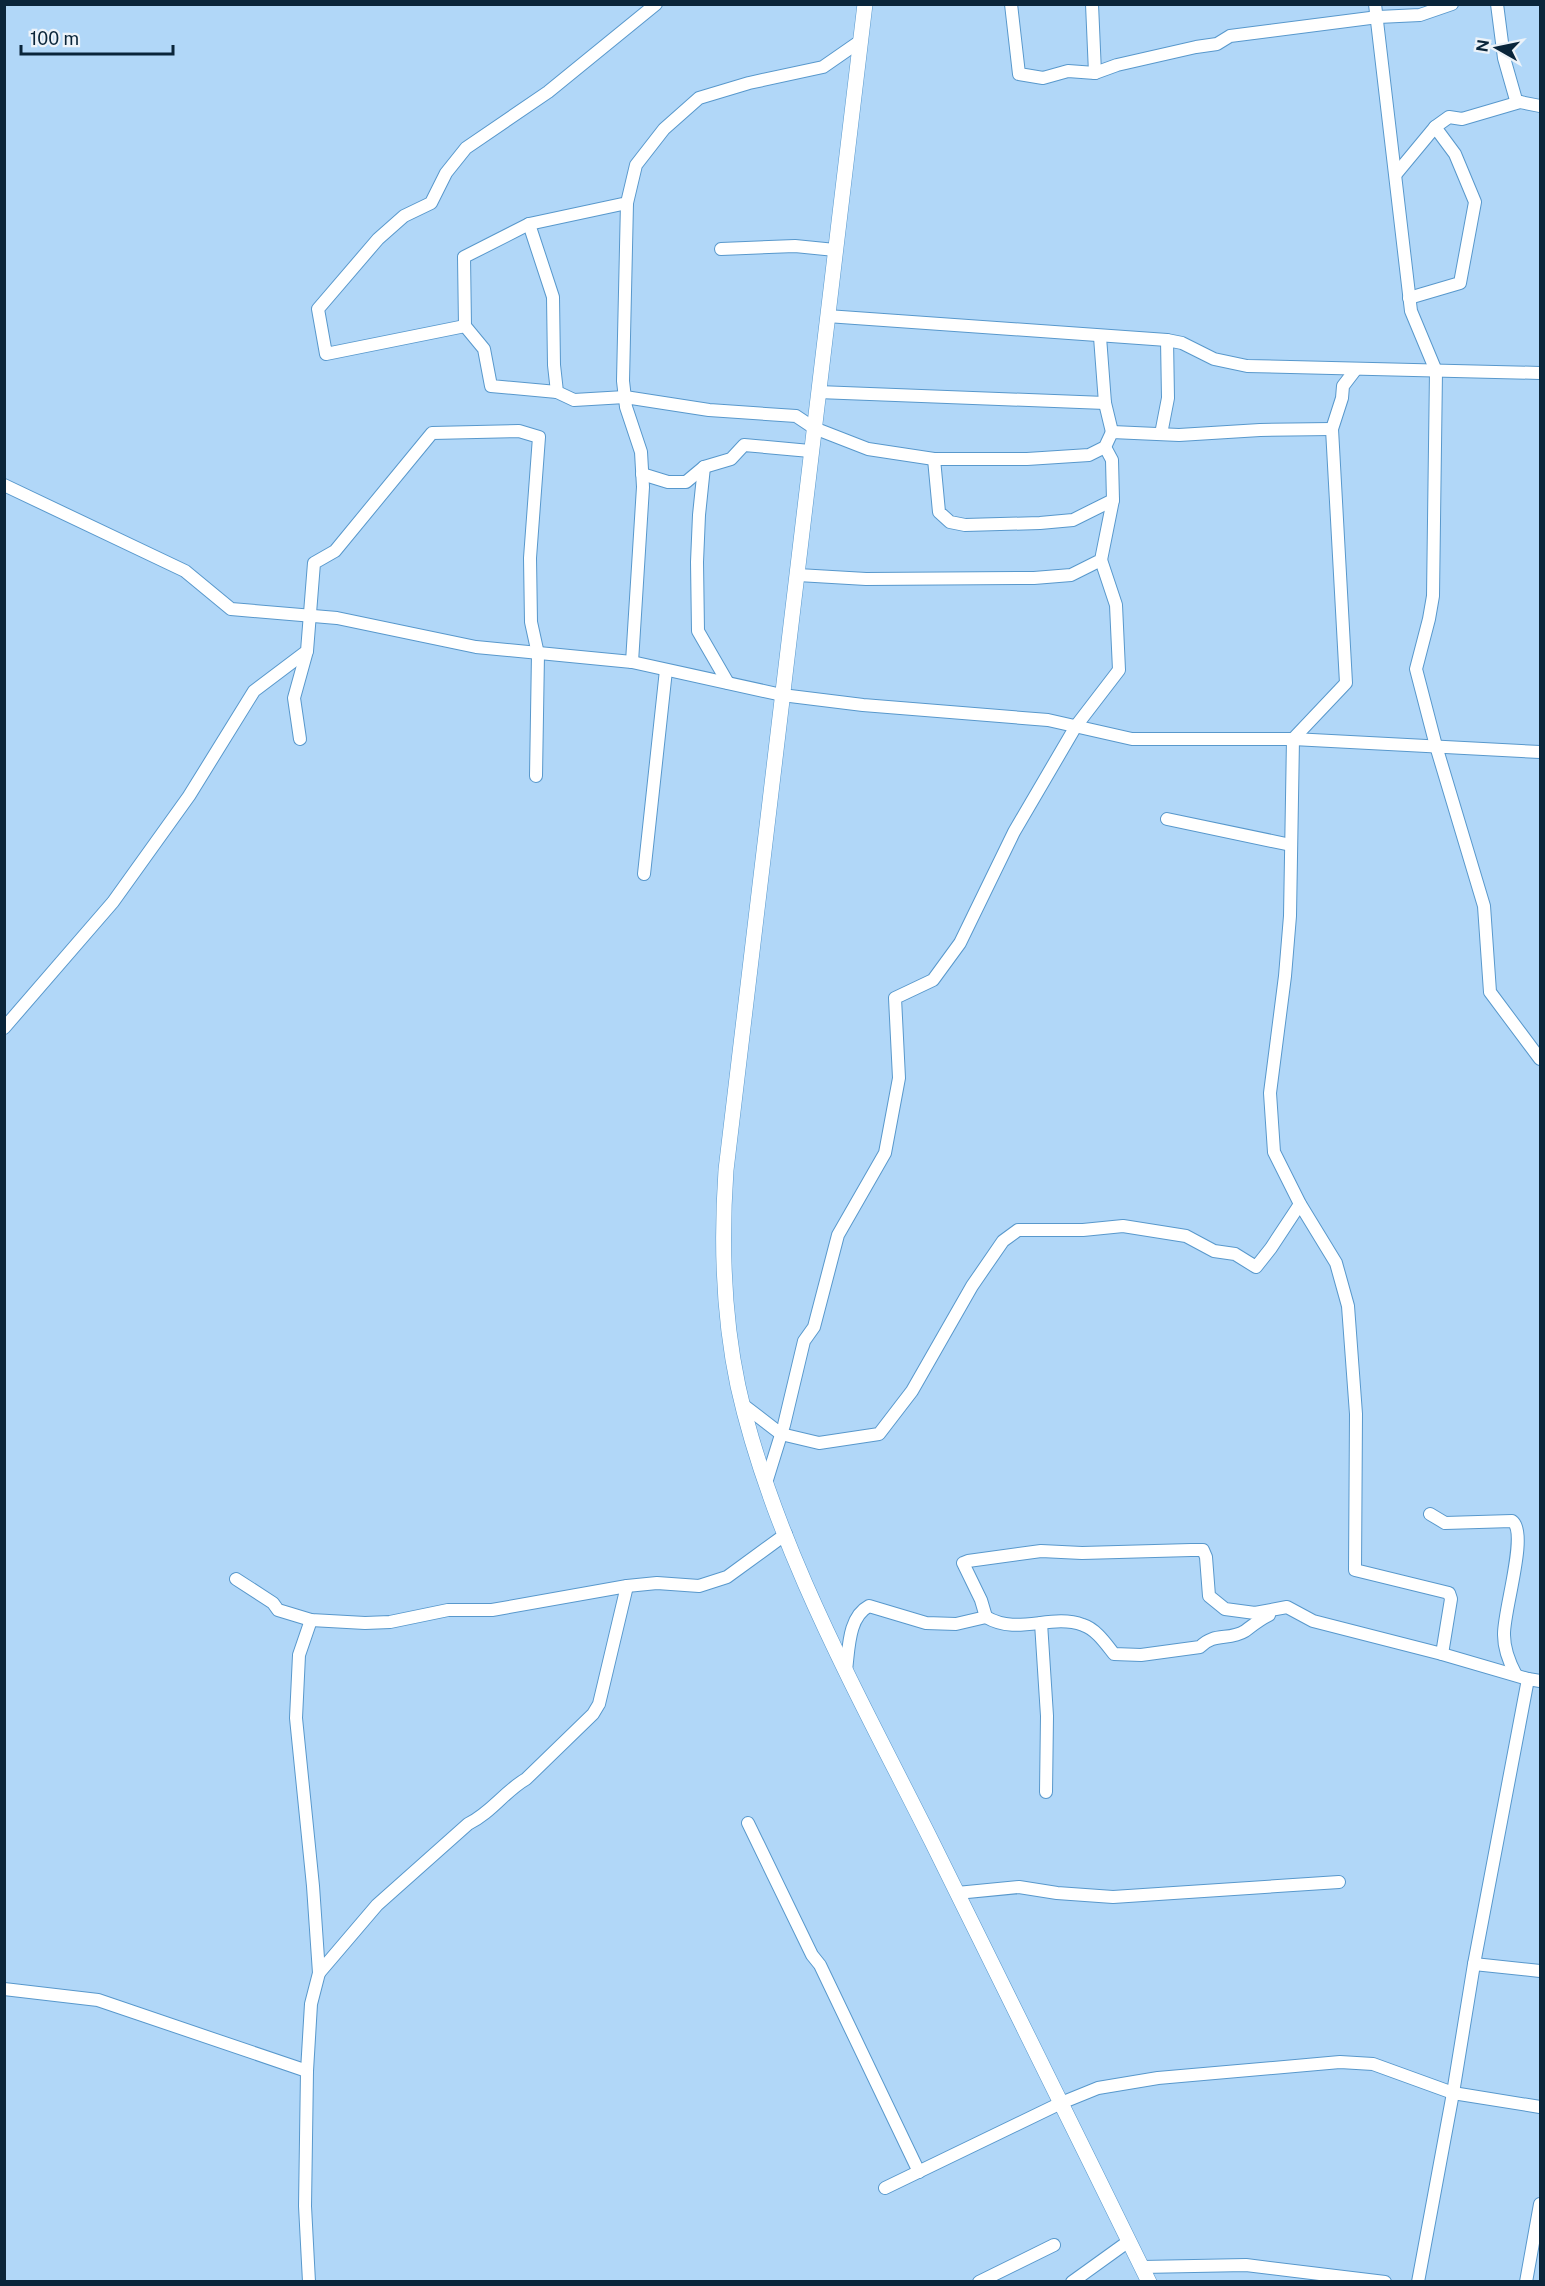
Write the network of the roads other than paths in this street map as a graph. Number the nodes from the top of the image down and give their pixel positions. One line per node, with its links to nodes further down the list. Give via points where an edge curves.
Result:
1 (656, 4): 21 (street, via 548,92 466,148 446,173 431,203 404,216 378,239 318,309 326,354)
2 (864, 4): 9 (street)
3 (1011, 4): 10 (street, via 1019,74 1043,78 1068,71)
4 (1092, 4): 10 (street)
5 (1375, 4): 8 (street)
6 (1452, 4): 8 (street, via 1420,15)
7 (1497, 4): 11 (street, via 1509,82)
8 (1378, 17): 10 (street, via 1230,36 1216,44); 14 (street)
9 (859, 42): 15 (street, via 823,67 699,98 664,129 636,165); 18 (street)
10 (1095, 73)
11 (1520, 102): 12 (street); 13 (street, via 1462,119 1449,117)
12 (1540, 106)
13 (1436, 127): 14 (street); 19 (street, via 1455,154 1475,202 1460,283)
14 (1396, 174): 19 (street)
15 (627, 203): 16 (street); 29 (street, via 622,381)
16 (529, 224): 21 (street, via 464,257); 27 (street, via 553,297)
17 (722, 249): 18 (street, via 795,246)
18 (835, 250): 20 (street)
19 (1409, 298): 25 (street)
20 (827, 316): 22 (street); 28 (street)
21 (465, 327): 27 (street, via 484,350 491,386)
22 (1100, 337): 23 (street); 30 (street)
23 (1167, 340): 24 (street, via 1214,359 1247,366); 34 (street, via 1168,398)
24 (1356, 369): 25 (street); 32 (street, via 1343,386)
25 (1436, 371): 26 (street); 54 (street, via 1432,596 1416,669)
26 (1540, 374)
27 (556, 392): 29 (street, via 574,400)
28 (818, 392): 30 (street); 31 (street)
29 (625, 397): 31 (street, via 709,410 796,416); 39 (street)
30 (1105, 403): 33 (street)
31 (814, 428): 36 (street); 37 (street, via 868,449)
32 (1332, 429): 34 (street); 53 (street, via 1346,683)
33 (1112, 432): 34 (street); 35 (street)
34 (1161, 434)
35 (1105, 447): 37 (street, via 1089,455); 41 (street, via 1112,460)
36 (810, 451): 38 (street, via 744,445 731,459); 43 (street)
37 (934, 459): 41 (street, via 939,512 950,522 965,525 1073,520)
38 (704, 467): 39 (street, via 686,482 668,482); 49 (street, via 697,562 698,631)
39 (642, 474): 47 (street)
40 (4, 485): 44 (street, via 185,571 231,609)
41 (1113, 500): 42 (street)
42 (1101, 560): 43 (street, via 1071,575 1034,578 866,579); 51 (street, via 1116,605 1119,670)
43 (798, 575): 50 (street)
44 (310, 616): 45 (street); 46 (street, via 476,647); 46 (street, via 314,563 335,551 432,433 519,431 539,437 530,558 531,622)
45 (307, 651): 52 (street, via 294,698); 60 (street, via 254,691 189,796 113,902)
46 (538, 654): 47 (street); 56 (street)
47 (632, 662): 48 (street)
48 (666, 670): 49 (street); 59 (street)
49 (728, 683): 50 (street)
50 (782, 695): 51 (street, via 1048,720); 63 (street, via 723,1223 728,1329)
51 (1076, 726): 53 (street, via 1132,739); 64 (street, via 1014,832 960,943 933,980 895,998 899,1078 885,1153 838,1235 813,1327 804,1341)
52 (300, 739)
53 (1293, 739): 54 (street); 58 (street)
54 (1436, 746): 55 (street); 61 (street, via 1484,906 1490,992)
55 (1540, 752)
56 (536, 776)
57 (1167, 819): 58 (street)
58 (1291, 845): 62 (street, via 1285,976 1270,1093 1274,1152)
59 (644, 874)
60 (4, 1028)
61 (1540, 1059)
62 (1300, 1204): 64 (street, via 1256,1267 1235,1254 1214,1251 1186,1236 1123,1226 1018,1230 1003,1241 972,1286 912,1391 879,1434 819,1443); 74 (street, via 1336,1263 1348,1306 1356,1414 1355,1570 1449,1593)
63 (742, 1404): 64 (street); 65 (street)
64 (781, 1434): 65 (street)
65 (766, 1483): 67 (street)
66 (1430, 1514): 76 (street, via 1445,1523 1515,1523 1518,1550 1506,1603 1504,1636 1507,1657)
67 (786, 1534): 69 (street, via 726,1577 699,1586); 75 (street)
68 (236, 1579): 72 (street, via 278,1610)
69 (627, 1586): 72 (street, via 492,1610 448,1610 390,1622); 83 (street, via 599,1704 593,1713 526,1779 468,1824 377,1905)
70 (1287, 1607): 71 (street, via 1255,1613 1225,1609 1209,1596 1203,1550 1041,1551 963,1563); 73 (street, via 1255,1622 1244,1632 1207,1640 1200,1647 1141,1655 1114,1654 1084,1625); 74 (street, via 1313,1621)
71 (986, 1617): 73 (street, via 997,1624); 75 (street, via 956,1624 926,1623 869,1606 861,1610 851,1631)
72 (311, 1620): 83 (street, via 299,1655 296,1718)
73 (1041, 1623): 77 (street, via 1047,1716)
74 (1442, 1654): 76 (street)
75 (846, 1670): 80 (street)
76 (1528, 1678): 81 (street)
77 (1046, 1792)
78 (748, 1823): 89 (street)
79 (1339, 1882): 80 (street, via 1113,1897 1019,1887)
80 (957, 1893): 87 (street)
81 (1474, 1964): 82 (street); 86 (street)
82 (1540, 1971)
83 (319, 1973): 85 (street, via 311,2004)
84 (4, 1989): 85 (street, via 98,2000)
85 (307, 2071): 95 (street, via 305,2206)
86 (1453, 2093): 87 (street, via 1373,2064 1340,2062 1158,2078 1098,2088); 88 (street); 100 (street)
87 (1061, 2103): 89 (street); 92 (street)
88 (1540, 2107)
89 (919, 2172): 90 (street)
90 (885, 2188)
91 (1540, 2204): 101 (street)
92 (1129, 2241): 94 (street); 97 (street)
93 (1054, 2245): 96 (street)
94 (1142, 2267): 98 (street); 99 (street, via 1246,2265)
95 (309, 2282)
96 (979, 2282)
97 (1072, 2282)
98 (1149, 2282)
99 (1385, 2282)
100 (1418, 2282)
101 (1526, 2282)

